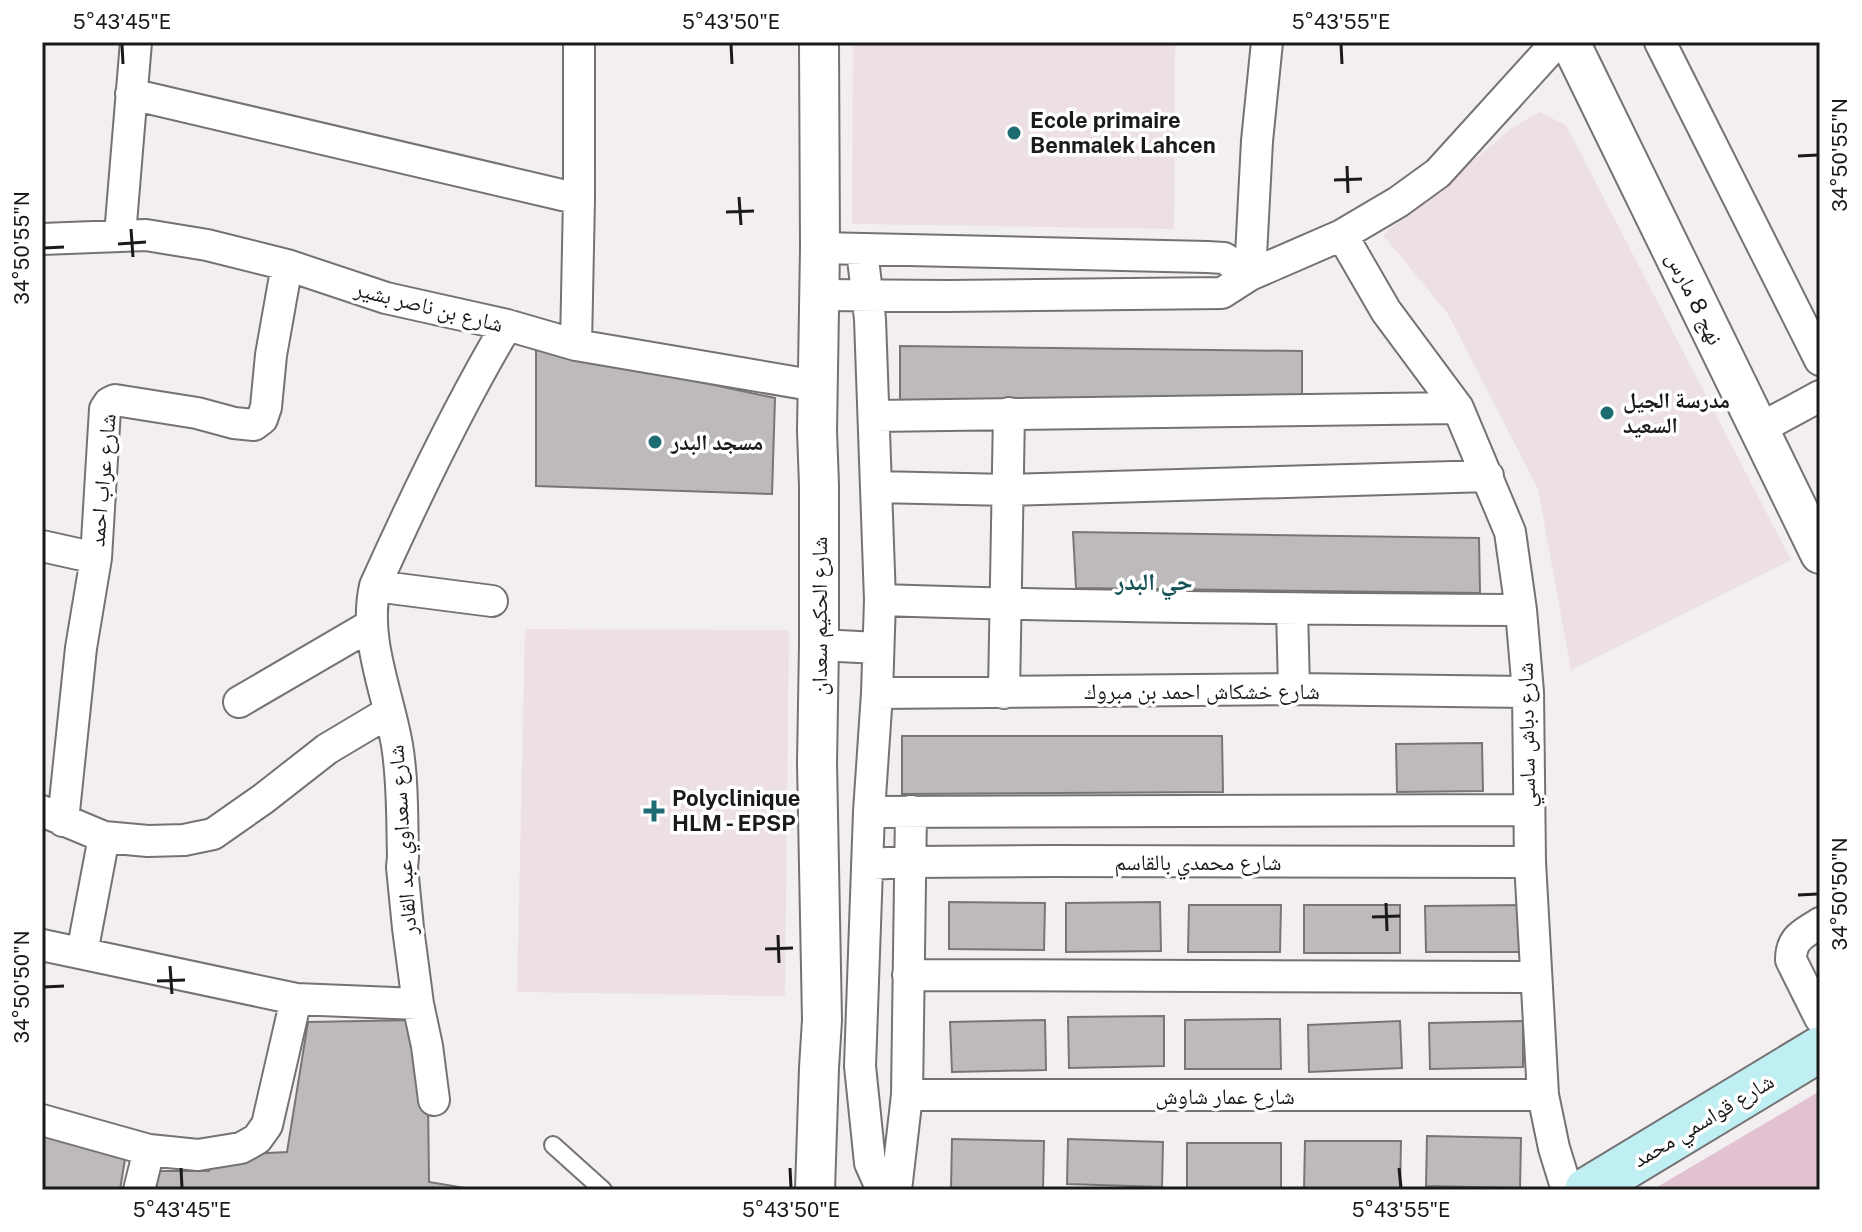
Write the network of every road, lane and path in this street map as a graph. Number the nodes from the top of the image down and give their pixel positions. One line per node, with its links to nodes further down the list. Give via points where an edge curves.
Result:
1 (136, 42): 8 (street)
2 (579, 42): 9 (street)
3 (819, 42): 13 (street, شارع الحكيم سعدان)
4 (1267, 42): 16 (street)
5 (1557, 42): 11 (street, via 1438,173)
6 (1570, 42): 27 (street, نهج 8 مارس)
7 (1660, 42): 21 (street)
8 (131, 94): 9 (street); 10 (street)
9 (579, 199): 20 (street)
10 (120, 235): 12 (street, شارع بن ناصر بشير); 15 (street, شارع بن ناصر بشير, via 207,245)
11 (1342, 235): 16 (street); 24 (street, شارع دباش ساسي, via 1386,311)
12 (46, 243)
13 (820, 248): 14 (street); 17 (street, شارع الحكيم سعدان)
14 (862, 250): 16 (street, via 1224,258); 18 (street)
15 (287, 265): 19 (street, شارع بن ناصر بشير, via 386,298); 33 (street, شارع عراب احمد, via 262,419 254,425 234,423 115,400 105,409)
16 (1250, 275): 18 (street, via 1222,293)
17 (819, 295): 18 (street); 22 (street, شارع الحكيم سعدان)
18 (868, 296): 26 (street)
19 (507, 325): 20 (street, شارع بن ناصر بشير); 34 (street, شارع سعداوي عبد القادر, via 414,499)
20 (576, 345): 22 (street, شارع بن ناصر بشير)
21 (1820, 360)
22 (817, 386): 41 (street, شارع الحكيم سعدان)
23 (1820, 396): 27 (street)
24 (1458, 408): 25 (street); 28 (street, شارع دباش ساسي)
25 (1009, 413): 26 (street); 30 (street)
26 (875, 416): 29 (street)
27 (1759, 429): 32 (street, نهج 8 مارس)
28 (1488, 476): 30 (street); 39 (street, شارع دباش ساسي, via 1510,532)
29 (876, 487): 30 (street); 35 (street)
30 (1009, 490): 37 (street)
31 (42, 546): 33 (street)
32 (1820, 554)
33 (96, 558): 56 (street, شارع عراب احمد)
34 (375, 586): 36 (street); 40 (street, شارع سعداوي عبد القادر)
35 (880, 600): 37 (street); 42 (street)
36 (492, 601)
37 (1006, 604): 38 (street); 46 (street)
38 (1292, 609): 39 (street); 43 (street)
39 (1521, 610): 44 (street, شارع دباش ساسي)
40 (371, 625): 47 (street); 48 (street, شارع سعداوي عبد القادر)
41 (819, 645): 42 (street); 75 (street, شارع الحكيم سعدان)
42 (878, 648): 45 (street)
43 (1294, 689): 44 (street, شارع خشكاش احمد بن مبروك); 46 (street, شارع خشكاش احمد بن مبروك)
44 (1528, 692): 49 (street, شارع دباش ساسي)
45 (877, 693): 46 (street, شارع خشكاش احمد بن مبروك); 55 (street)
46 (1004, 693)
47 (239, 702)
48 (389, 712): 57 (street, via 327,749 213,834 148,841); 71 (street, شارع سعداوي عبد القادر, via 397,746 402,867)
49 (1528, 810): 54 (street); 63 (street, شارع دباش ساسي)
50 (911, 811): 51 (street); 55 (street); 59 (street)
51 (1054, 811): 52 (street); 58 (street)
52 (1171, 811): 53 (street); 60 (street)
53 (1295, 811): 54 (street); 61 (street)
54 (1419, 811): 62 (street)
55 (869, 812): 64 (street)
56 (52, 816): 57 (street)
57 (104, 837): 67 (street)
58 (1051, 861): 59 (street, شارع محمدي بالقاسم); 60 (street, شارع محمدي بالقاسم)
59 (910, 862): 64 (street, شارع محمدي بالقاسم); 68 (street)
60 (1170, 862): 61 (street, شارع محمدي بالقاسم)
61 (1292, 862): 62 (street, شارع محمدي بالقاسم)
62 (1415, 862): 63 (street, شارع محمدي بالقاسم)
63 (1530, 862): 69 (street, شارع دباش ساسي)
64 (867, 864): 74 (street)
65 (1820, 923): 72 (street, via 1796,938 1791,960)
66 (42, 945): 67 (street)
67 (82, 953): 70 (street)
68 (908, 975): 69 (street); 76 (street)
69 (1536, 977): 77 (street, شارع دباش ساسي)
70 (296, 999): 71 (street); 81 (street, via 270,1115 257,1139 241,1148 198,1155)
71 (418, 1004): 78 (street, شارع سعداوي عبد القادر)
72 (1820, 1018)
73 (1820, 1049): 88 (main road, شارع قواسمي محمد)
74 (860, 1066): 75 (street); 85 (street, via 870,1163)
75 (819, 1068): 84 (street, شارع الحكيم سعدان)
76 (907, 1095): 77 (street, شارع عمار شاوش); 86 (street)
77 (1543, 1095): 87 (street, شارع دباش ساسي)
78 (434, 1100)
79 (42, 1120): 81 (street)
80 (553, 1145): 83 (lane)
81 (149, 1150): 82 (street)
82 (139, 1190)
83 (603, 1190)
84 (815, 1190)
85 (882, 1190)
86 (896, 1190)
87 (1567, 1190)
88 (1587, 1190)

